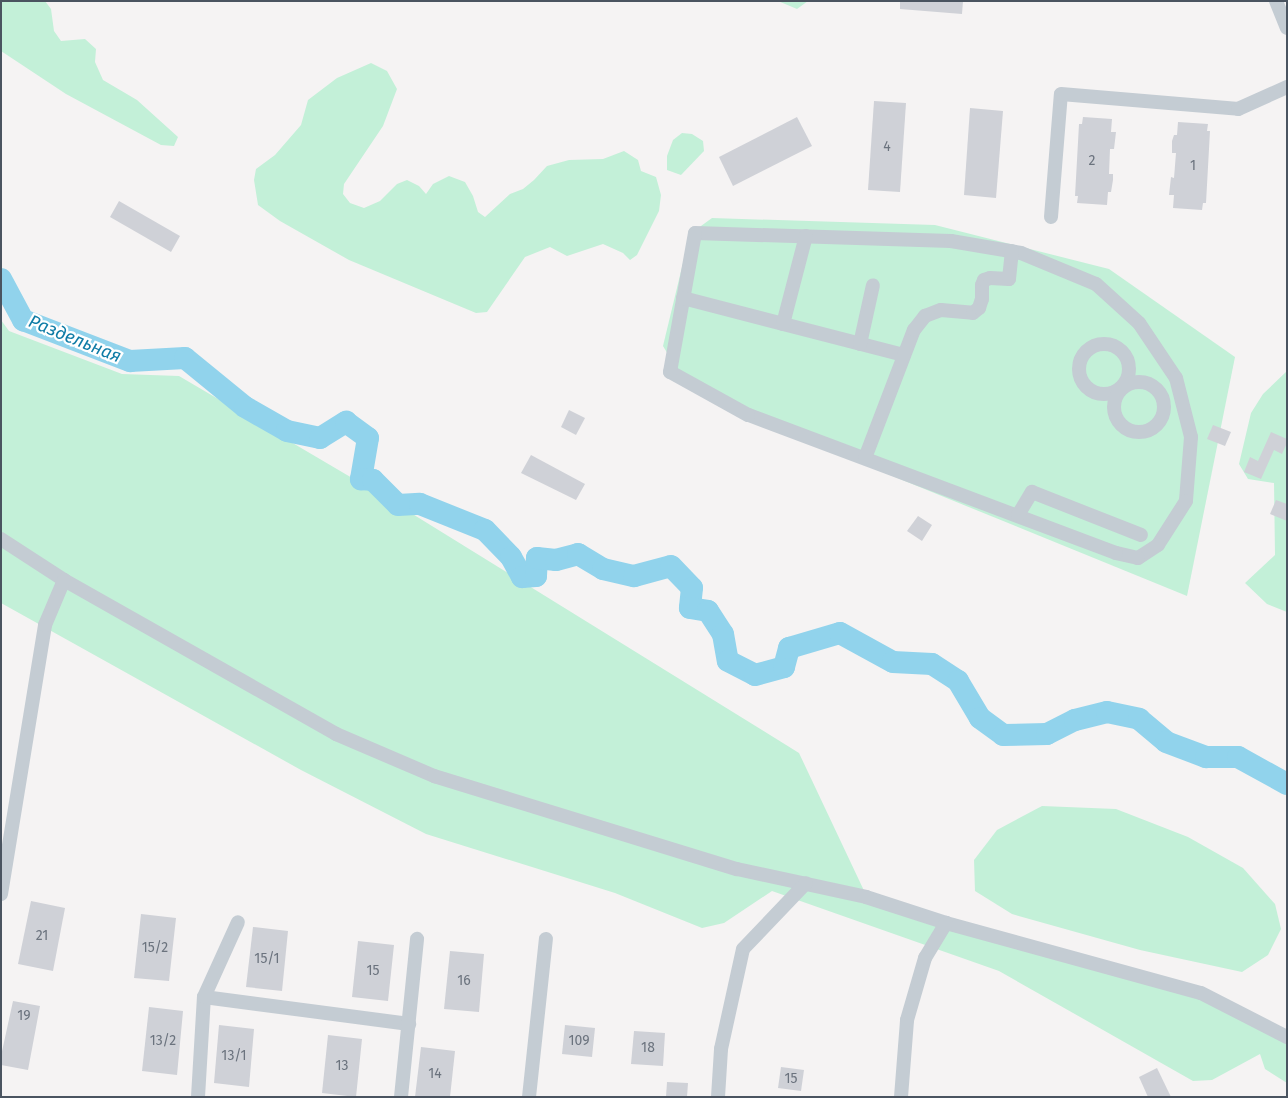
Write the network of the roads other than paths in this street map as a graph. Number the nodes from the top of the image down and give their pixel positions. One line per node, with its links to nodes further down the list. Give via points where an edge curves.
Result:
1 (1276, 1): 2 (street)
2 (1287, 28)
3 (1287, 87): 4 (street, via 1238,109 1061,94)
4 (1051, 217)
5 (806, 236): 6 (street, via 951,241); 8 (street, via 695,233); 9 (street)
6 (1012, 252): 11 (street, via 1009,279 984,280 979,308 973,313 941,310 925,316 914,330); 13 (street, via 1096,284 1139,323 1176,378 1190,437 1186,501 1158,545 1138,558 1116,553)
7 (873, 286): 10 (street)
8 (683, 298): 9 (street); 12 (street, via 670,372 748,415)
9 (783, 324): 10 (street)
10 (860, 344): 11 (street)
11 (904, 355): 12 (street)
12 (865, 458): 13 (street)
13 (1018, 515): 14 (street, via 1032,492)
14 (1141, 535)
15 (1, 539): 16 (street)
16 (64, 580): 17 (street, via 336,734 434,776 737,869); 18 (street, via 45,625)
17 (806, 883): 20 (street, via 866,897); 29 (street, via 743,949 721,1049)
18 (1, 894)
19 (238, 922): 23 (street)
20 (946, 923): 25 (street, via 1201,993); 30 (street, via 925,958 907,1020)
21 (546, 939): 28 (street)
22 (417, 940): 24 (street)
23 (204, 997): 24 (street); 26 (street)
24 (409, 1024): 27 (street)
25 (1287, 1037)
26 (198, 1097)
27 (401, 1097)
28 (529, 1097)
29 (718, 1097)
30 (901, 1097)

